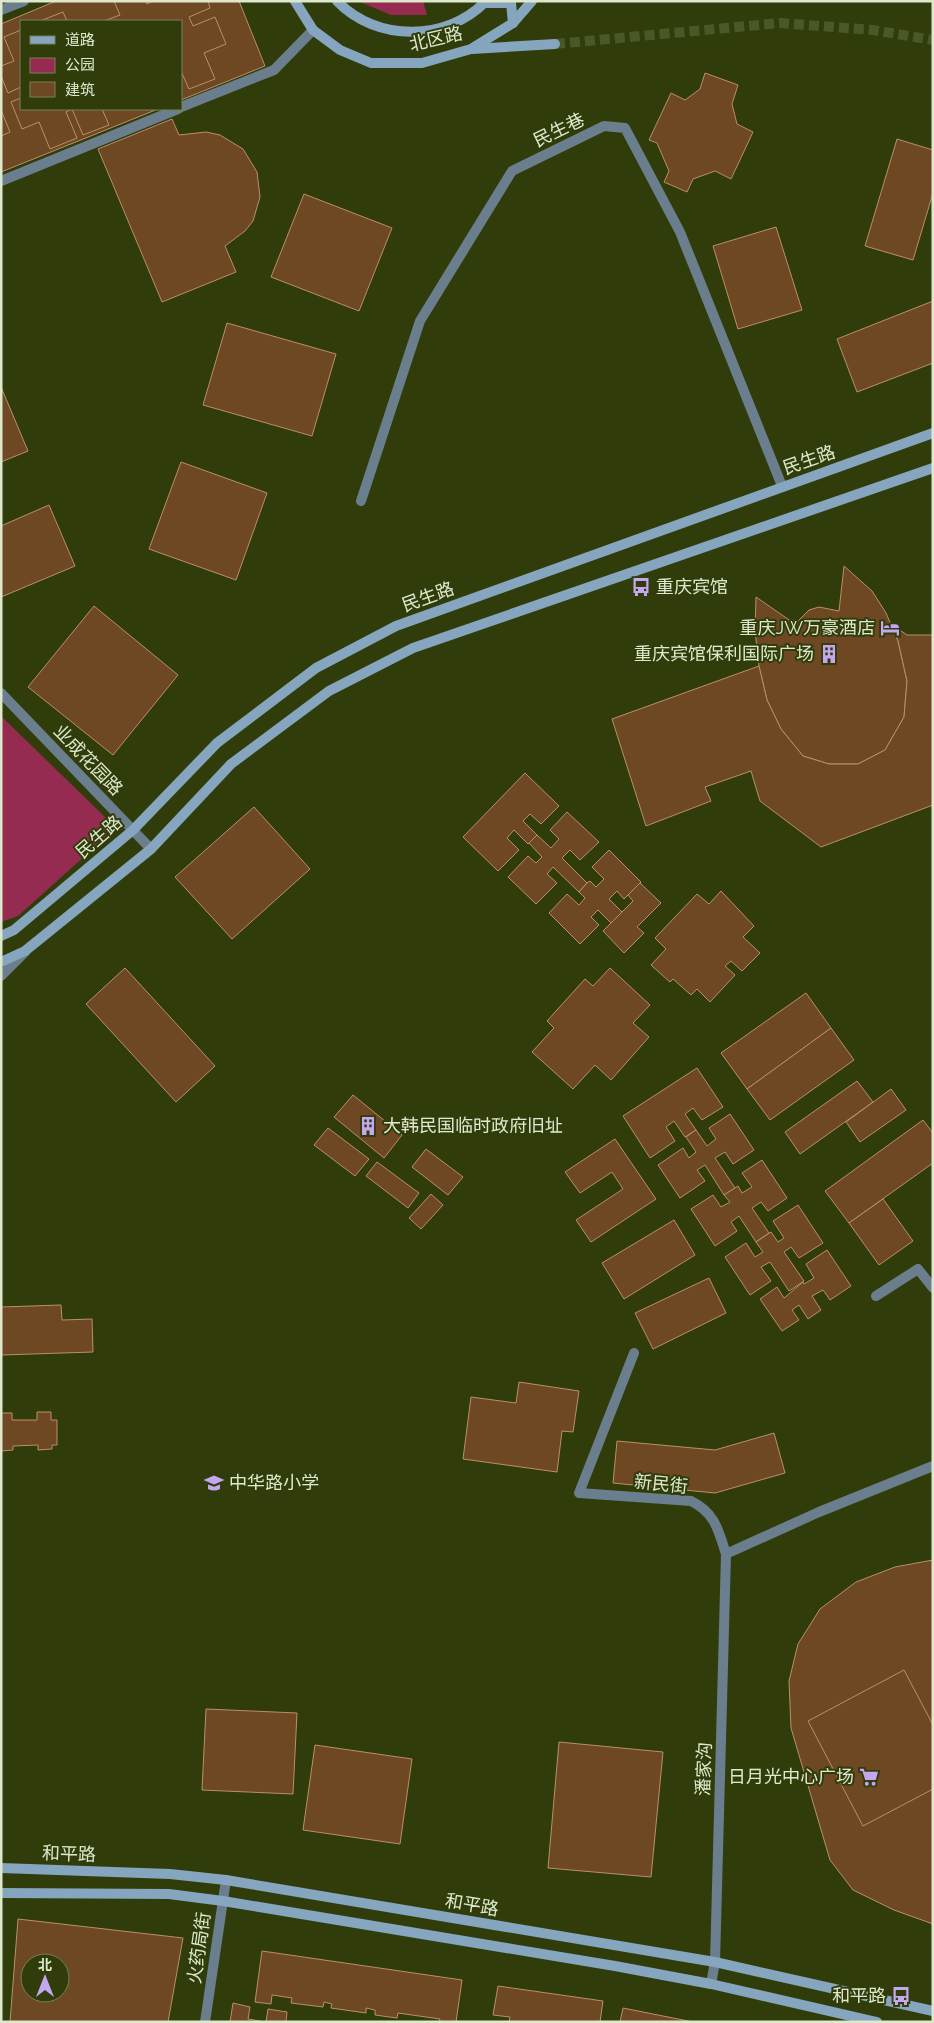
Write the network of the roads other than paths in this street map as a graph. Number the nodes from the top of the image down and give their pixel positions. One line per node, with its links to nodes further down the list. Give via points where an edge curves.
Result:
1 (24, 1): 6 (street)
2 (295, 1): 8 (main road, 北区路)
3 (337, 1): 5 (main road, 北区路, via 347,11 376,27 409,33 438,29 461,21)
4 (532, 1): 7 (main road, 北区路)
5 (485, 2): 7 (main road, via 512,3)
6 (1, 10)
7 (514, 22): 10 (main road, 北区路)
8 (313, 30): 10 (main road, 北区路, via 340,50 371,64 422,63); 11 (street, via 274,70)
9 (555, 44): 10 (main road)
10 (471, 49)
11 (182, 107)
12 (175, 110): 13 (street)
13 (1, 181)
14 (933, 433): 16 (main road, 民生路)
15 (933, 468): 20 (main road, via 413,648 330,691 231,764)
16 (782, 486): 17 (street, 民生巷, via 680,232 625,128 604,126 512,171 420,321); 19 (main road, 民生路, via 396,626 342,654 316,668 217,743)
17 (361, 501)
18 (1, 693): 19 (street, 业成花园路)
19 (133, 830): 20 (street, 业成花园路); 21 (main road, 民生路, via 14,930)
20 (151, 849): 22 (main road)
21 (1, 936)
22 (25, 951): 23 (main road); 24 (street)
23 (1, 962)
24 (1, 976)
25 (933, 1288): 26 (street, via 918,1269)
26 (876, 1296)
27 (634, 1354): 29 (street, 新民街, via 578,1493 690,1501 705,1508 716,1523)
28 (933, 1466): 29 (street)
29 (726, 1554): 34 (street, 潘家沟)
30 (1, 1868): 31 (main road, 和平路, via 170,1874)
31 (226, 1880): 33 (street, 火药局街); 34 (main road, 和平路)
32 (1, 1893): 33 (main road, 和平路, via 169,1894)
33 (223, 1900): 35 (main road, 和平路); 37 (street, 火药局街)
34 (715, 1962): 35 (street, 潘家沟); 36 (main road, 和平路)
35 (711, 1984): 38 (main road, 和平路)
36 (933, 2011)
37 (205, 2022)
38 (878, 2022)

